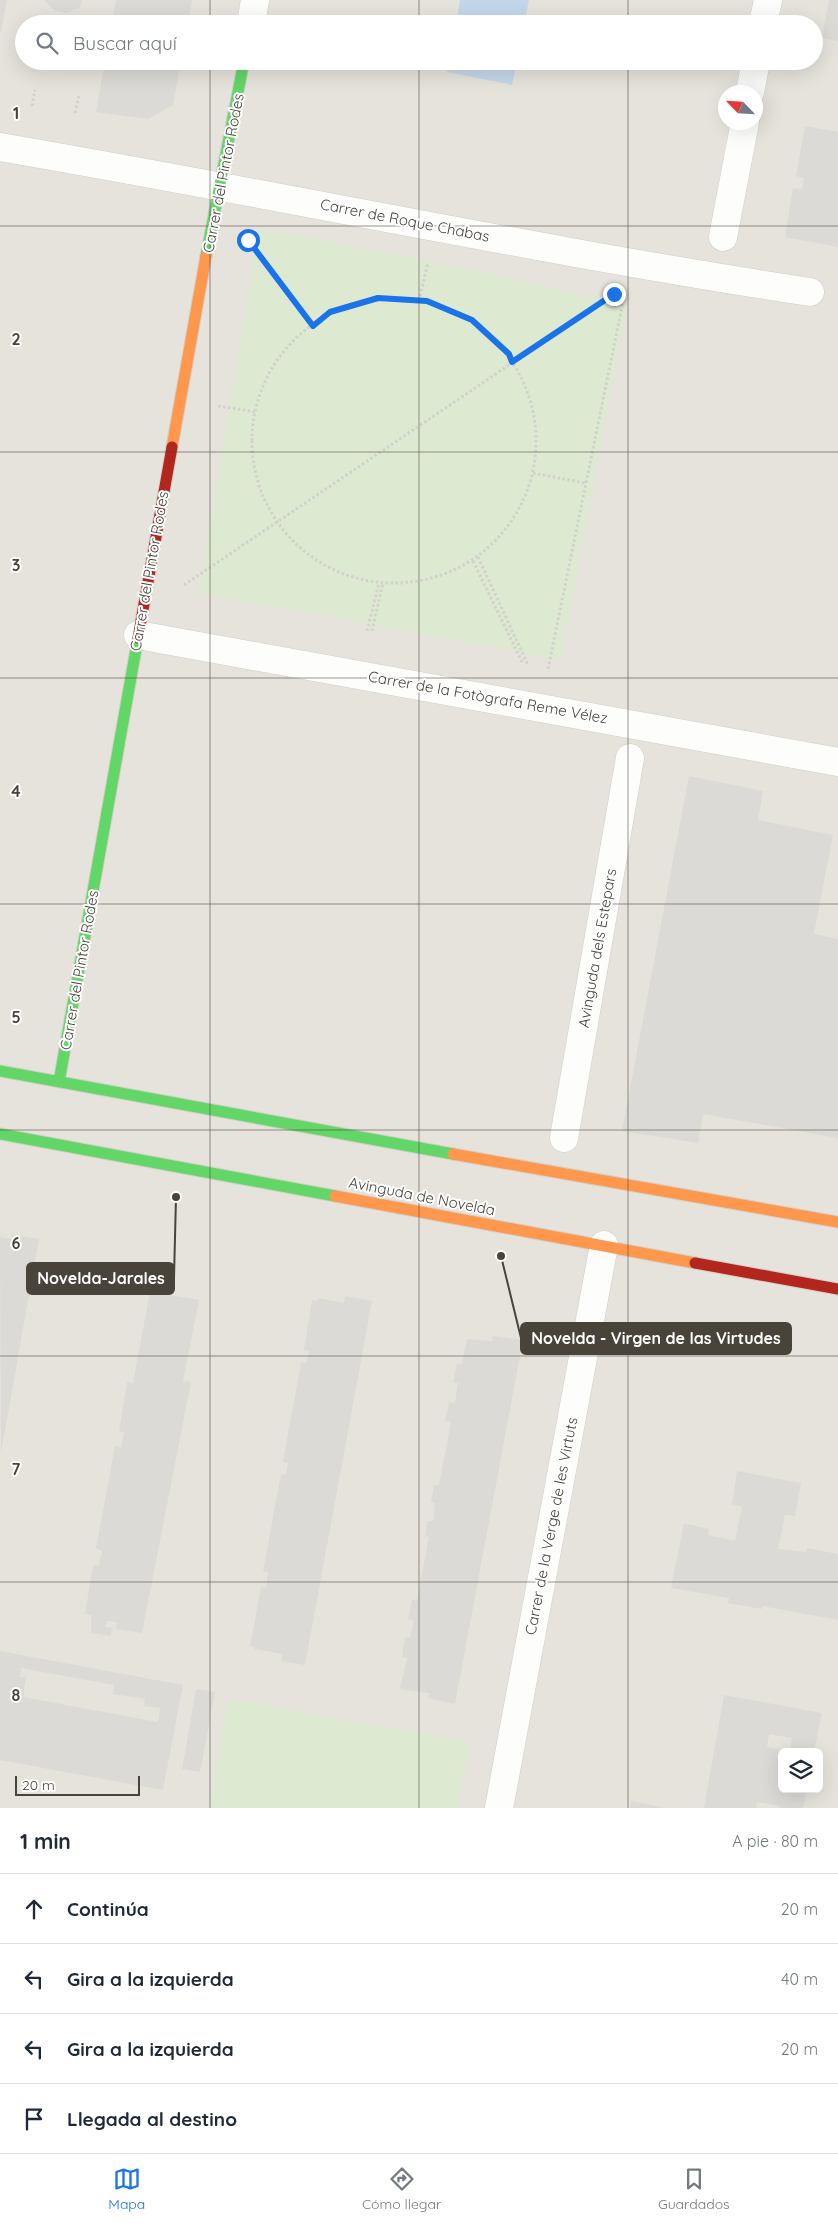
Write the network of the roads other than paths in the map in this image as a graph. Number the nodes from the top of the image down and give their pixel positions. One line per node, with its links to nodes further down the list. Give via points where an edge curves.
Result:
1 (255, 0): 3 (street)
2 (768, 0): 4 (street)
3 (252, 15)
4 (765, 15)
5 (242, 70): 10 (main road, Carrer del Pintor Rodes)
6 (754, 70): 7 (street)
7 (751, 85)
8 (743, 130): 11 (street)
9 (0, 147): 10 (street, Carrer de Roque Chabas)
10 (218, 187): 12 (street, Carrer de Roque Chabas, via 714,278); 13 (main road, Carrer del Pintor Rodes)
11 (723, 237)
12 (810, 292)
13 (138, 635): 15 (street, Carrer de la Fotògrafa Reme Vélez); 17 (main road, Carrer del Pintor Rodes)
14 (630, 758): 19 (street, Avinguda dels Estepars)
15 (838, 762)
16 (0, 1071): 17 (main road)
17 (60, 1082): 20 (main road)
18 (0, 1134): 21 (main road, Avinguda de Novelda)
19 (564, 1138)
20 (838, 1222)
21 (604, 1244): 22 (main road, Avinguda de Novelda); 23 (street, Carrer de la Verge de les Virtuts)
22 (838, 1289)
23 (499, 1808)

